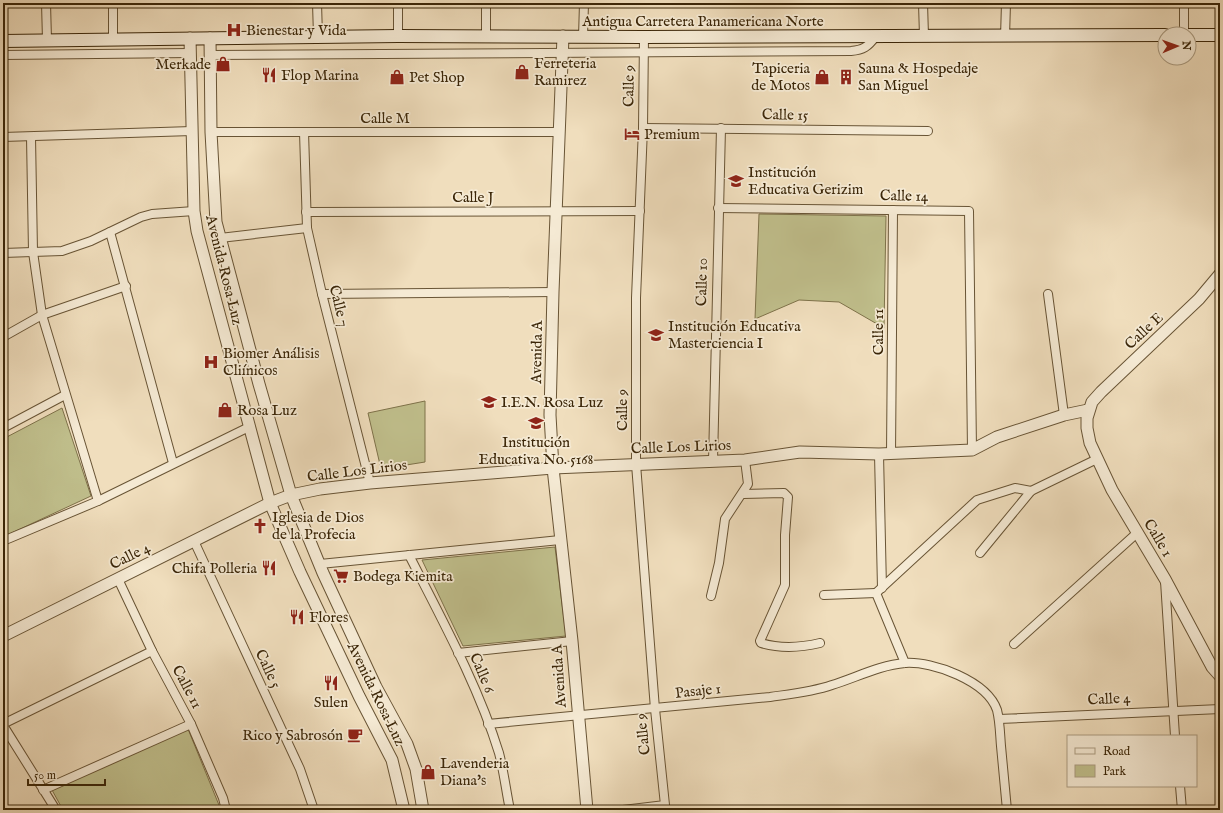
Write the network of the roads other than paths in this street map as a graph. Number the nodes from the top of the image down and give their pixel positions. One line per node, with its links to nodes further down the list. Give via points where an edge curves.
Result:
1 (46, 3): 25 (street)
2 (113, 3): 26 (street)
3 (317, 3): 14 (street)
4 (398, 3): 15 (street)
5 (486, 3): 16 (street)
6 (584, 3): 20 (street)
7 (923, 3): 19 (street)
8 (1006, 3): 22 (street)
9 (1184, 3): 10 (street)
10 (1184, 26)
11 (1157, 35): 22 (main road, Antigua Carretera Panamericana Norte)
12 (1197, 35): 13 (main road)
13 (1220, 35)
14 (318, 36): 15 (main road, Antigua Carretera Panamericana Norte); 24 (main road, Antigua Carretera Panamericana Norte)
15 (398, 36): 16 (main road, Antigua Carretera Panamericana Norte)
16 (486, 36): 17 (main road, Antigua Carretera Panamericana Norte)
17 (563, 36): 20 (main road, Antigua Carretera Panamericana Norte); 28 (street, Avenida A)
18 (876, 36): 19 (main road, Antigua Carretera Panamericana Norte); 21 (main road, Antigua Carretera Panamericana Norte); 29 (street, Antigua Carretera Panamericana Norte, via 869,46 861,51)
19 (924, 36): 22 (main road, Antigua Carretera Panamericana Norte)
20 (583, 37): 21 (main road, Antigua Carretera Panamericana Norte)
21 (644, 37): 29 (street, Calle 9)
22 (1005, 37)
23 (190, 38): 24 (main road, Antigua Carretera Panamericana Norte); 26 (main road, Antigua Carretera Panamericana Norte); 30 (street, Avenida Rosa Luz)
24 (210, 38): 31 (street, Avenida Rosa Luz)
25 (47, 40): 26 (main road, Antigua Carretera Panamericana Norte); 27 (main road, Antigua Carretera Panamericana Norte)
26 (113, 40)
27 (3, 41)
28 (563, 52): 29 (street, Antigua Carretera Panamericana Norte); 31 (street, Antigua Carretera Panamericana Norte); 39 (street, Avenida A)
29 (644, 52): 33 (street, Calle 9)
30 (190, 53): 32 (street); 35 (street, Avenida Rosa Luz)
31 (210, 54): 37 (street, Avenida Rosa Luz)
32 (3, 55)
33 (643, 128): 34 (street, Calle 15); 46 (street, Calle 9)
34 (721, 128): 36 (street, Calle 15); 42 (street, Calle 10)
35 (192, 131): 41 (street); 44 (street, Avenida Rosa Luz)
36 (928, 131)
37 (211, 132): 38 (street, Calle M); 50 (street, Avenida Rosa Luz, via 216,222)
38 (304, 132): 39 (street, Calle M); 47 (street, Calle 7)
39 (560, 132): 45 (street, Avenida A)
40 (3, 137): 41 (street)
41 (31, 137): 51 (street)
42 (718, 208): 43 (street, Calle 14); 70 (street, Calle 10)
43 (893, 210): 65 (street, Calle 14, via 969,211); 67 (street, Calle 11)
44 (194, 211): 49 (street, via 152,214); 63 (street, Avenida Rosa Luz, via 202,254)
45 (556, 211): 46 (street, Calle J); 47 (street, Calle J); 55 (street, Avenida A)
46 (640, 211): 72 (street, Calle 9, via 636,298)
47 (306, 212): 48 (street, Calle 7)
48 (307, 228): 50 (street); 56 (street, Calle 7)
49 (110, 232): 51 (street, via 69,249); 54 (street)
50 (220, 238): 77 (street, Avenida Rosa Luz)
51 (32, 252): 52 (street); 58 (street)
52 (3, 253)
53 (1220, 274): 61 (street, Calle E, via 1199,299 1101,392)
54 (126, 286): 58 (street); 71 (street)
55 (553, 292): 56 (street); 73 (street, Avenida A, via 550,415)
56 (322, 294): 74 (street, Calle 7)
57 (1048, 294): 62 (street)
58 (42, 315): 59 (street); 60 (street)
59 (3, 337)
60 (65, 395): 64 (street); 78 (street)
61 (1088, 410): 62 (street, Calle Los Lirios); 68 (street, Calle 1, via 1086,428)
62 (1064, 415): 65 (street, Calle Los Lirios, via 997,437)
63 (249, 427): 71 (street); 79 (street, Avenida Rosa Luz)
64 (3, 428)
65 (972, 450): 67 (street, Calle Los Lirios)
66 (879, 454): 67 (street, Calle Los Lirios); 69 (street, Calle Los Lirios, via 800,452); 89 (street)
67 (891, 454)
68 (1097, 459): 75 (street); 80 (street, Calle 1)
69 (745, 460): 70 (street, Calle Los Lirios); 76 (street, via 748,484)
70 (713, 461): 72 (street, Calle Los Lirios)
71 (174, 463): 78 (street)
72 (636, 464): 73 (street, Calle Los Lirios); 100 (street, Calle 9)
73 (553, 468): 74 (street, Calle Los Lirios); 81 (street, Avenida A)
74 (370, 483): 77 (street, Calle Los Lirios)
75 (1032, 490): 84 (street); 89 (street, via 1015,488 977,500)
76 (743, 494): 91 (street, via 725,519); 94 (street, via 784,493 788,497 785,585 761,643 778,648 804,647)
77 (291, 495): 79 (street, Calle Los Lirios); 86 (street, Avenida Rosa Luz)
78 (98, 501): 82 (street)
79 (270, 503): 83 (street, Calle 4); 114 (street, Avenida Rosa Luz, via 326,627 392,760)
80 (1137, 533): 88 (street, Calle 1); 95 (street)
81 (560, 540): 85 (street); 93 (street, Avenida A)
82 (3, 541)
83 (194, 541): 87 (street, Calle 4); 113 (street, Calle 5, via 300,769)
84 (980, 553)
85 (409, 554): 86 (street); 97 (street, Calle 6)
86 (320, 564): 115 (street, Avenida Rosa Luz, via 376,687 407,744 416,769)
87 (118, 579): 92 (street, Calle 4); 96 (street, Calle 11)
88 (1165, 579): 99 (street, Calle 1, via 1212,666); 102 (street)
89 (879, 590): 90 (street); 98 (street)
90 (824, 595)
91 (711, 596)
92 (3, 636)
93 (572, 641): 97 (street); 103 (street, Avenida A)
94 (820, 643)
95 (1014, 644)
96 (152, 651): 105 (street); 106 (street, Calle 11)
97 (458, 653): 107 (street, Calle 6)
98 (905, 663): 100 (street, Pasaje 1, via 894,664 807,692); 104 (street, Pasaje 1, via 932,666 974,684 984,690 994,703)
99 (1220, 676)
100 (655, 709): 103 (street, Pasaje 1); 118 (street, Calle 9, via 665,805)
101 (1220, 709): 102 (street, Calle 4)
102 (1172, 711): 104 (street, Calle 4); 108 (street)
103 (577, 716): 107 (street, Pasaje 1); 117 (street, Avenida A)
104 (999, 719): 119 (street, Pasaje 1)
105 (3, 724): 110 (street)
106 (191, 724): 110 (street); 112 (street, Calle 11)
107 (488, 724): 116 (street, Calle 6, via 499,754)
108 (1175, 735)
109 (1180, 787): 120 (street)
110 (43, 790): 111 (street)
111 (56, 810)
112 (226, 810)
113 (314, 810)
114 (404, 810)
115 (423, 810)
116 (510, 810)
117 (587, 810)
118 (624, 810)
119 (1007, 810)
120 (1182, 810)

